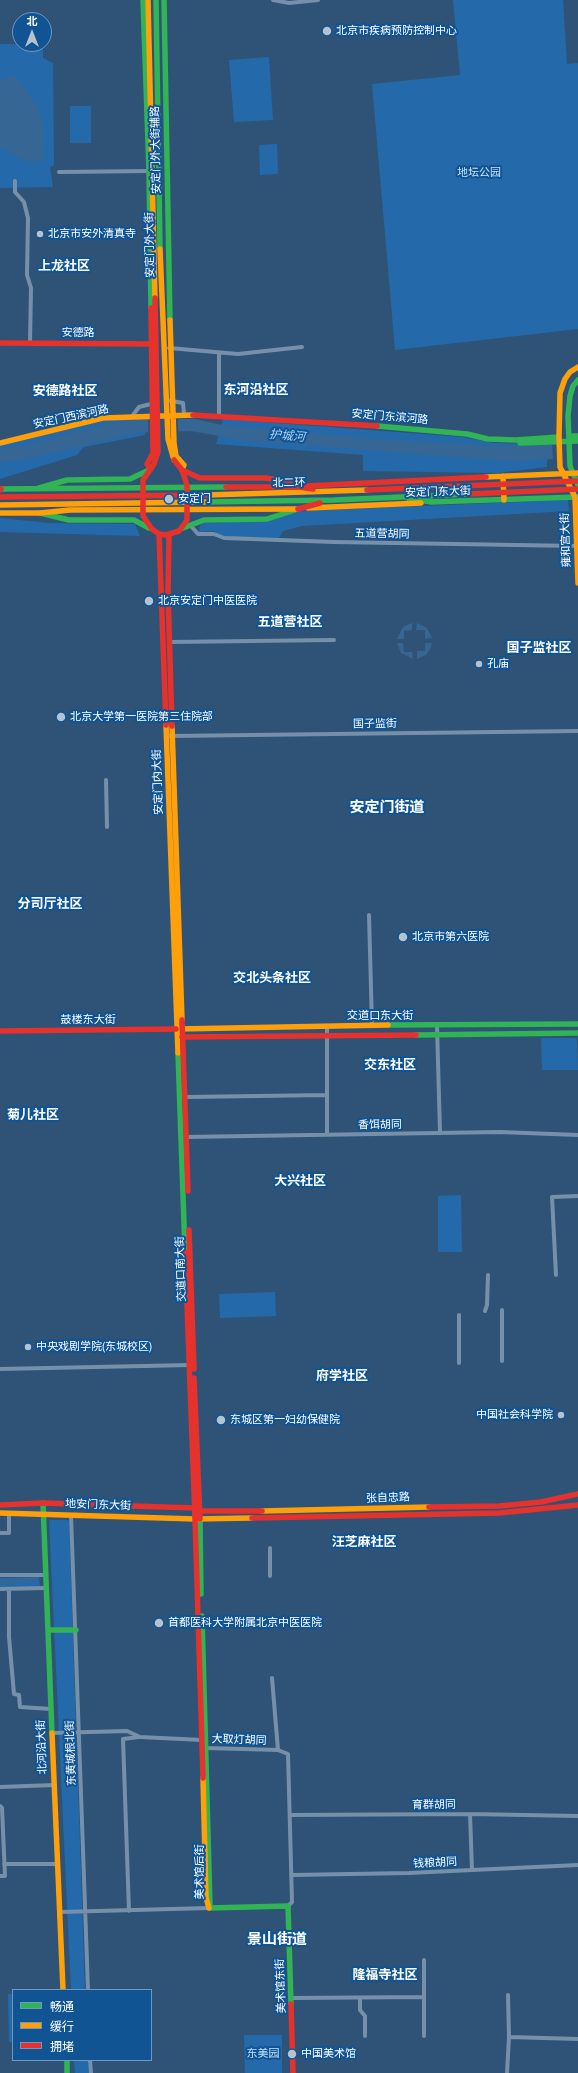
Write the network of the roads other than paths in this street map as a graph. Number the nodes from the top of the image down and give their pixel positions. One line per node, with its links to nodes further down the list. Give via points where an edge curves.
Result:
1 (143, 0): 7 (main road, 安定门外大街辅路)
2 (148, 0): 7 (main road, 安定门外大街)
3 (156, 0): 14 (main road, 安定门外大街)
4 (164, 0): 15 (main road, 安定门外大街辅路)
5 (273, 0): 6 (street)
6 (318, 0)
7 (151, 171): 8 (street); 12 (main road, 安定门外大街)
8 (59, 172)
9 (15, 181): 11 (street, via 15,192 24,202 28,218)
10 (0, 343): 11 (main road, 安德路)
11 (30, 343): 12 (main road, 安德路)
12 (152, 344): 21 (main road, 安定门外大街)
13 (302, 347): 16 (street, via 238,354)
14 (162, 348): 15 (street); 19 (main road, 安定门外大街)
15 (171, 348): 16 (street); 20 (main road, 安定门外大街辅路)
16 (219, 353): 24 (street)
17 (578, 367): 27 (main road, via 568,375 560,393)
18 (578, 380): 28 (main road, via 570,396)
19 (166, 400): 20 (street); 32 (main road, 安定门外大街, via 168,439 172,458)
20 (173, 400): 22 (street, via 183,403); 32 (main road, 安定门外大街辅路, via 176,456)
21 (153, 408): 23 (street, via 139,407); 31 (main road, 安定门外大街, via 157,458)
22 (184, 414): 23 (main road, 安定门西滨河路); 24 (main road, 安定门西滨河路)
23 (132, 415): 30 (main road, 安定门西滨河路, via 103,418)
24 (219, 415): 26 (main road, 安定门东滨河路, via 452,432)
25 (578, 436): 28 (main road)
26 (488, 438): 27 (main road, 安定门东滨河路); 29 (main road, via 497,442 514,443)
27 (559, 438): 33 (main road, via 560,465)
28 (569, 438): 34 (main road, via 570,465)
29 (578, 441)
30 (0, 443)
31 (149, 466): 39 (main road, via 130,479 67,480); 55 (main road, 安定门外大街, via 143,483 144,516)
32 (183, 467): 38 (main road, via 200,478 266,478); 54 (main road, 安定门外大街, via 187,485 187,520)
33 (564, 473): 34 (main road, 安定门东大街); 35 (main road, 安定门东大街); 45 (main road)
34 (576, 473): 37 (main road)
35 (503, 476): 38 (main road, 安定门东大街); 47 (main road)
36 (578, 481): 42 (main road, 北二环)
37 (578, 485)
38 (299, 487): 39 (main road); 42 (main road)
39 (39, 488): 40 (main road)
40 (0, 489)
41 (578, 489): 43 (main road, 北二环)
42 (333, 492): 44 (main road, 北二环)
43 (389, 496): 46 (main road, 北二环); 48 (main road)
44 (0, 497)
45 (576, 497): 47 (main road, 安定门东大街); 58 (main road, 雍和宫大街)
46 (334, 500): 49 (main road, 北二环); 50 (main road)
47 (504, 500): 48 (main road, 安定门东大街)
48 (434, 502): 50 (main road, 安定门东大街)
49 (0, 505)
50 (298, 509): 52 (main road, via 70,510); 53 (main road, via 267,519 204,520)
51 (0, 513): 52 (main road)
52 (40, 513): 55 (main road, via 69,520 134,520)
53 (190, 526): 54 (main road); 58 (street, 五道营胡同, via 198,534 214,534 224,538)
54 (182, 528): 57 (main road)
55 (152, 530): 56 (main road)
56 (159, 534): 57 (main road); 63 (main road, 安定门内大街)
57 (169, 534): 61 (main road, 安定门内大街)
58 (577, 546): 59 (main road, 雍和宫大街)
59 (578, 583)
60 (334, 640): 61 (street)
61 (170, 642): 63 (main road, 安定门内大街)
62 (578, 731): 63 (street, 国子监街)
63 (169, 736): 71 (main road, 安定门内大街)
64 (106, 780): 65 (street)
65 (107, 826)
66 (369, 914): 68 (street)
67 (578, 1024): 69 (main road, 交道口东大街)
68 (372, 1025): 69 (main road, 交道口东大街); 70 (main road, 交道口东大街)
69 (437, 1026): 74 (street)
70 (327, 1027): 71 (main road, 交道口东大街); 75 (street)
71 (179, 1029): 72 (main road, 鼓楼东大街); 76 (main road, 交道口南大街); 82 (main road, 交道口南大街)
72 (0, 1031)
73 (578, 1033): 74 (main road, 交道口东大街)
74 (437, 1034): 75 (main road, 交道口东大街); 79 (street)
75 (327, 1036): 76 (main road, 交道口东大街); 77 (street)
76 (182, 1037): 78 (main road, 交道口南大街)
77 (327, 1095): 78 (street); 80 (street)
78 (186, 1097): 82 (main road, 交道口南大街)
79 (440, 1132): 80 (street, 香饵胡同); 81 (street, 香饵胡同)
80 (327, 1134): 82 (street, 香饵胡同)
81 (578, 1135)
82 (185, 1137): 91 (main road, 交道口南大街)
83 (578, 1196): 85 (street, via 552,1197)
84 (488, 1275): 87 (street, via 487,1305)
85 (556, 1275)
86 (502, 1310): 89 (street)
87 (484, 1311)
88 (459, 1315): 90 (street)
89 (502, 1361)
90 (459, 1363)
91 (192, 1366): 92 (street); 97 (main road, 交道口南大街)
92 (0, 1370)
93 (578, 1494): 97 (main road, 张自忠路, via 541,1502 499,1506 247,1512 202,1511)
94 (43, 1503): 95 (main road, 地安门东大街); 97 (main road, 地安门东大街); 98 (main road, 北河沿大街)
95 (0, 1505)
96 (578, 1505): 102 (main road, 张自忠路, via 499,1514)
97 (197, 1508): 102 (main road, 交道口南大街)
98 (43, 1513): 100 (main road, 地安门东大街); 101 (main road, 地安门东大街); 106 (main road, 北河沿大街)
99 (0, 1514): 100 (main road, 地安门东大街)
100 (9, 1514): 103 (street, via 9,1533)
101 (72, 1514): 102 (main road, 地安门东大街); 112 (street, 东黄城根北街)
102 (197, 1519): 118 (main road, 美术馆后街); 119 (main road, 美术馆后街)
103 (0, 1533)
104 (270, 1548): 107 (street)
105 (0, 1575): 106 (street)
106 (46, 1575): 108 (main road, 北河沿大街)
107 (270, 1576)
108 (46, 1588): 110 (street); 111 (main road, 北河沿大街)
109 (0, 1589): 110 (street)
110 (9, 1589): 114 (street, via 9,1637 14,1694 19,1695 20,1707)
111 (48, 1630): 112 (main road); 114 (main road, 北河沿大街)
112 (76, 1630): 115 (street, 东黄城根北街)
113 (272, 1678): 120 (street)
114 (51, 1709): 116 (main road, 北河沿大街)
115 (79, 1732): 116 (street, 大取灯胡同); 117 (street, 大取灯胡同, via 127,1731); 137 (street, 东黄城根北街)
116 (52, 1733): 121 (main road, 北河沿大街)
117 (140, 1737): 118 (street, 大取灯胡同); 135 (street, via 123,1739)
118 (202, 1739): 119 (street, 大取灯胡同); 134 (main road, 美术馆后街, via 206,1898)
119 (206, 1748): 120 (street, 大取灯胡同); 134 (main road, 美术馆后街, via 211,1897)
120 (278, 1750): 125 (street, 大取灯胡同, via 288,1754)
121 (54, 1785): 122 (street); 128 (main road, 北河沿大街)
122 (0, 1787)
123 (0, 1806): 127 (street)
124 (470, 1814): 125 (street, 育群胡同); 126 (street, 育群胡同); 130 (street)
125 (290, 1815): 131 (street)
126 (578, 1816)
127 (4, 1864): 128 (street); 132 (street, via 5,1876)
128 (57, 1864): 136 (main road, 北河沿大街)
129 (578, 1865): 130 (street, 钱粮胡同)
130 (472, 1870): 131 (street, 钱粮胡同)
131 (292, 1875): 133 (street, via 292,1902)
132 (0, 1876)
133 (288, 1906): 134 (main road); 143 (main road, 美术馆东街)
134 (209, 1908): 135 (street)
135 (129, 1910): 137 (street)
136 (60, 1912): 137 (street); 139 (main road, 北河沿大街)
137 (86, 1912): 140 (street, 东黄城根北街)
138 (424, 1960): 142 (street)
139 (63, 1989)
140 (88, 1989)
141 (508, 1995): 147 (street)
142 (424, 1997): 144 (street); 146 (street)
143 (291, 1998): 144 (street); 153 (main road, 美术馆东街)
144 (360, 1998): 145 (street, via 360,2010 365,2016)
145 (365, 2036)
146 (424, 2036)
147 (509, 2037): 148 (street); 154 (street)
148 (578, 2039)
149 (67, 2061): 151 (main road)
150 (90, 2061): 152 (street)
151 (67, 2073)
152 (91, 2073)
153 (293, 2073)
154 (507, 2073)

